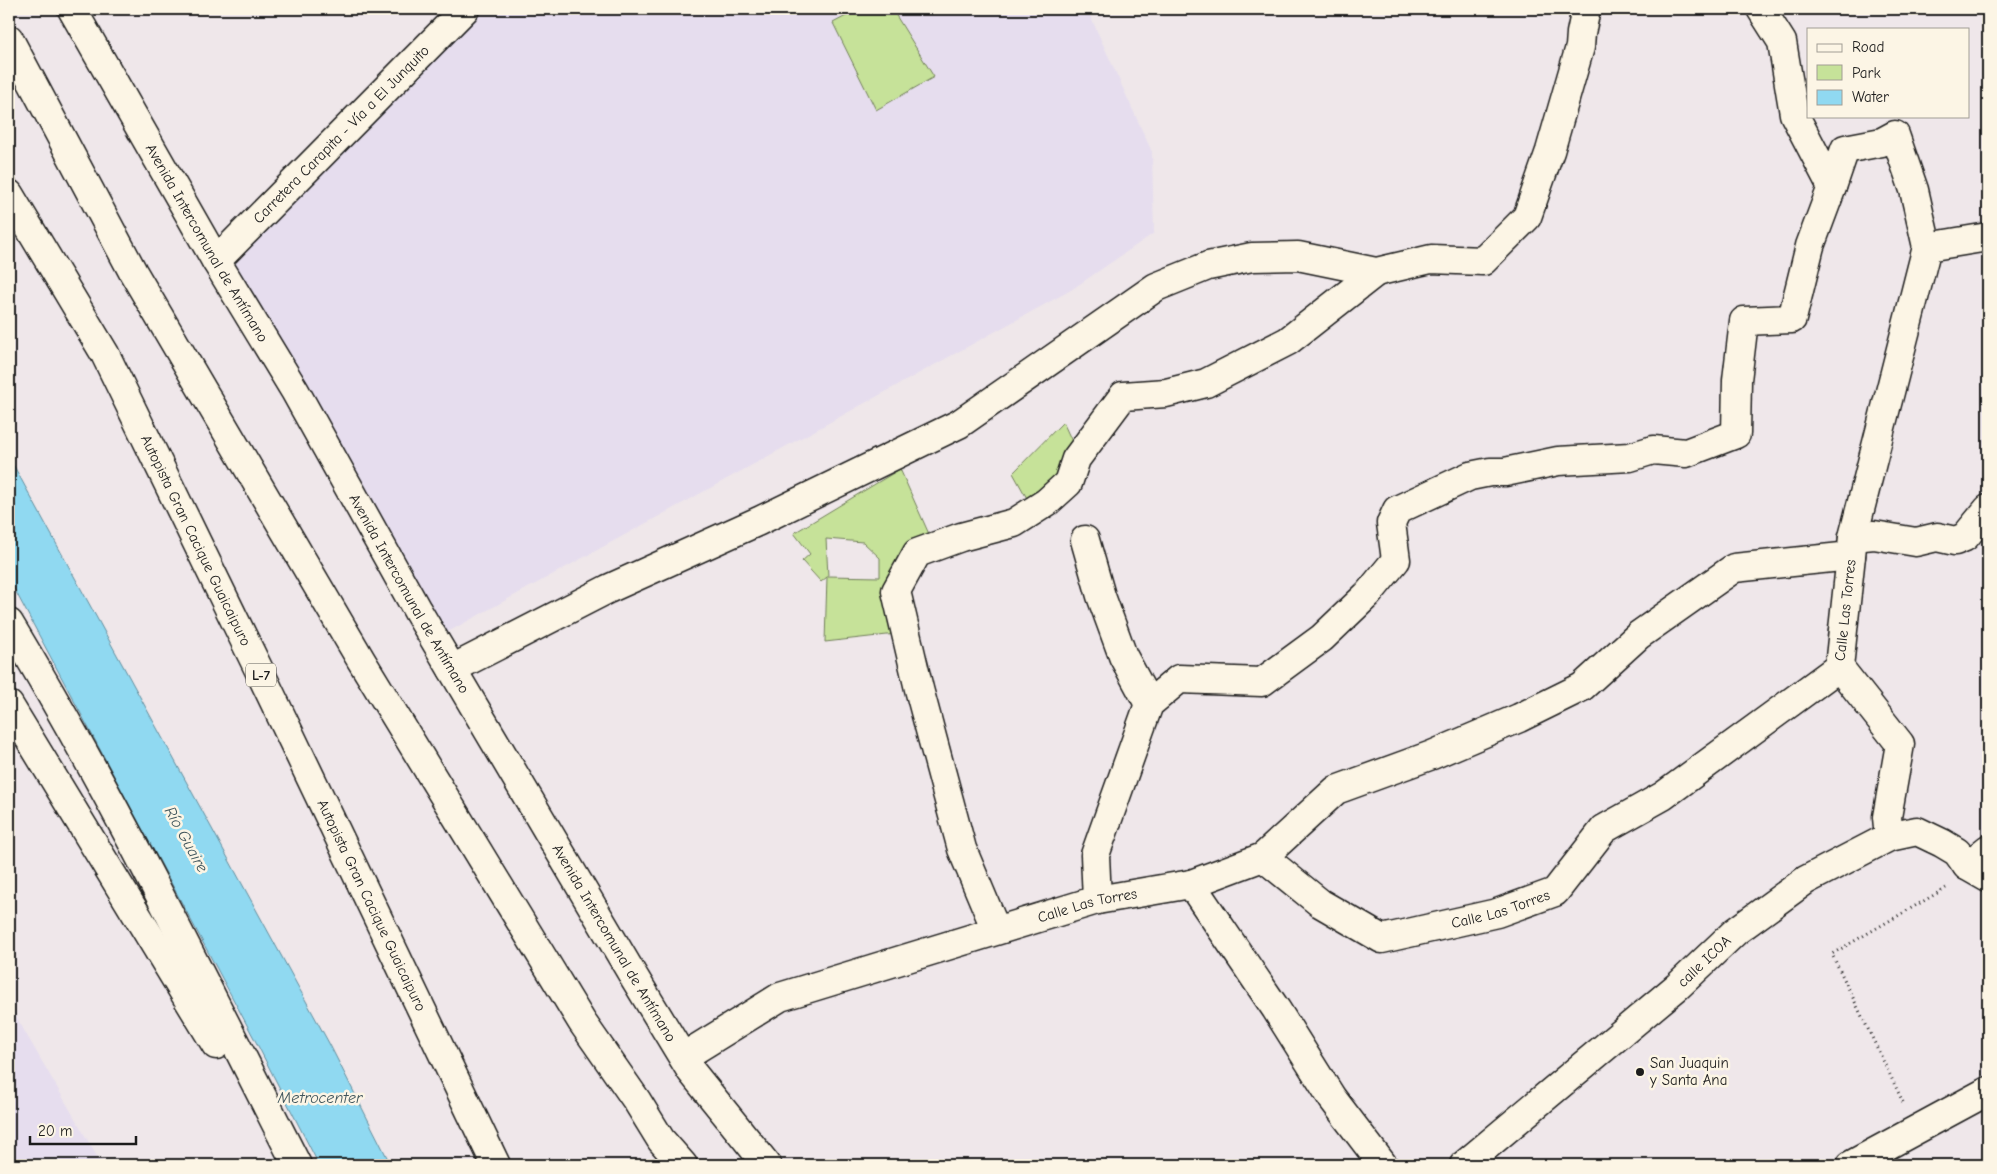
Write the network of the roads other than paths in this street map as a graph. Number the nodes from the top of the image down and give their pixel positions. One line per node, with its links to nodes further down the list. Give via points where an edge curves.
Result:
1 (72, 9): 10 (main road, Avenida Intercomunal de Antímano)
2 (465, 9): 10 (main road, Carretera Carapita - Vía a El Junquito)
3 (1586, 9): 11 (main road, via 1580,47 1527,217 1483,261 1432,259)
4 (1761, 9): 6 (main road, via 1782,42 1794,114)
5 (9, 39): 31 (main road, via 133,272 361,660 582,1022 661,1140)
6 (1832, 188): 9 (main road, via 1845,149 1882,142 1895,135 1914,190); 18 (main road, via 1810,246 1792,319 1744,321 1736,380 1736,434 1686,453 1653,450 1630,457 1558,461 1470,476 1397,510 1391,523 1396,560 1368,594 1322,638 1262,682 1180,679)
7 (9, 194): 30 (main road, Autopista Gran Cacique Guaicaipuro / L-7, via 105,354)
8 (1988, 237): 9 (main road)
9 (1927, 247): 14 (main road, Calle Las Torres)
10 (216, 261): 17 (main road, Avenida Intercomunal de Antímano, via 295,392)
11 (1376, 272): 17 (main road, via 1298,256 1252,257 1208,266 1156,287 959,424 759,521 608,589); 25 (main road, via 1288,340 1206,383 1166,392 1122,396 1076,459 1068,483 1047,502 1014,522 917,553 896,591 962,849)
12 (1988, 510): 14 (main road, via 1965,536 1955,541 1937,538 1916,542 1874,535)
13 (1085, 540): 18 (main road, via 1123,656)
14 (1852, 547): 16 (main road, Calle Las Torres); 21 (main road, via 1734,568 1640,635 1582,687 1432,755 1336,790)
15 (9, 623): 29 (main road, via 49,689 142,862)
16 (1839, 667): 20 (main road, via 1900,744 1887,817); 21 (main road, Calle Las Torres, via 1663,796 1604,829 1555,892 1497,913 1382,939 1320,903)
17 (452, 669): 26 (main road, Avenida Intercomunal de Antímano)
18 (1149, 704): 24 (main road, via 1095,855)
19 (9, 705): 28 (main road)
20 (1889, 838): 22 (main road, calle ICOA, via 1917,831); 34 (main road, calle ICOA, via 1806,880 1736,931 1678,986)
21 (1263, 857): 23 (main road, Calle Las Torres)
22 (1980, 866)
23 (1191, 884): 24 (main road, Calle Las Torres); 33 (main road, via 1332,1098)
24 (1097, 900): 25 (main road, Calle Las Torres)
25 (996, 930): 26 (main road, Calle Las Torres, via 780,997)
26 (683, 1057): 32 (main road, Avenida Intercomunal de Antímano)
27 (1988, 1091): 35 (main road)
28 (290, 1165)
29 (297, 1165)
30 (496, 1165)
31 (683, 1165)
32 (767, 1165)
33 (1383, 1165)
34 (1464, 1165)
35 (1851, 1165)

